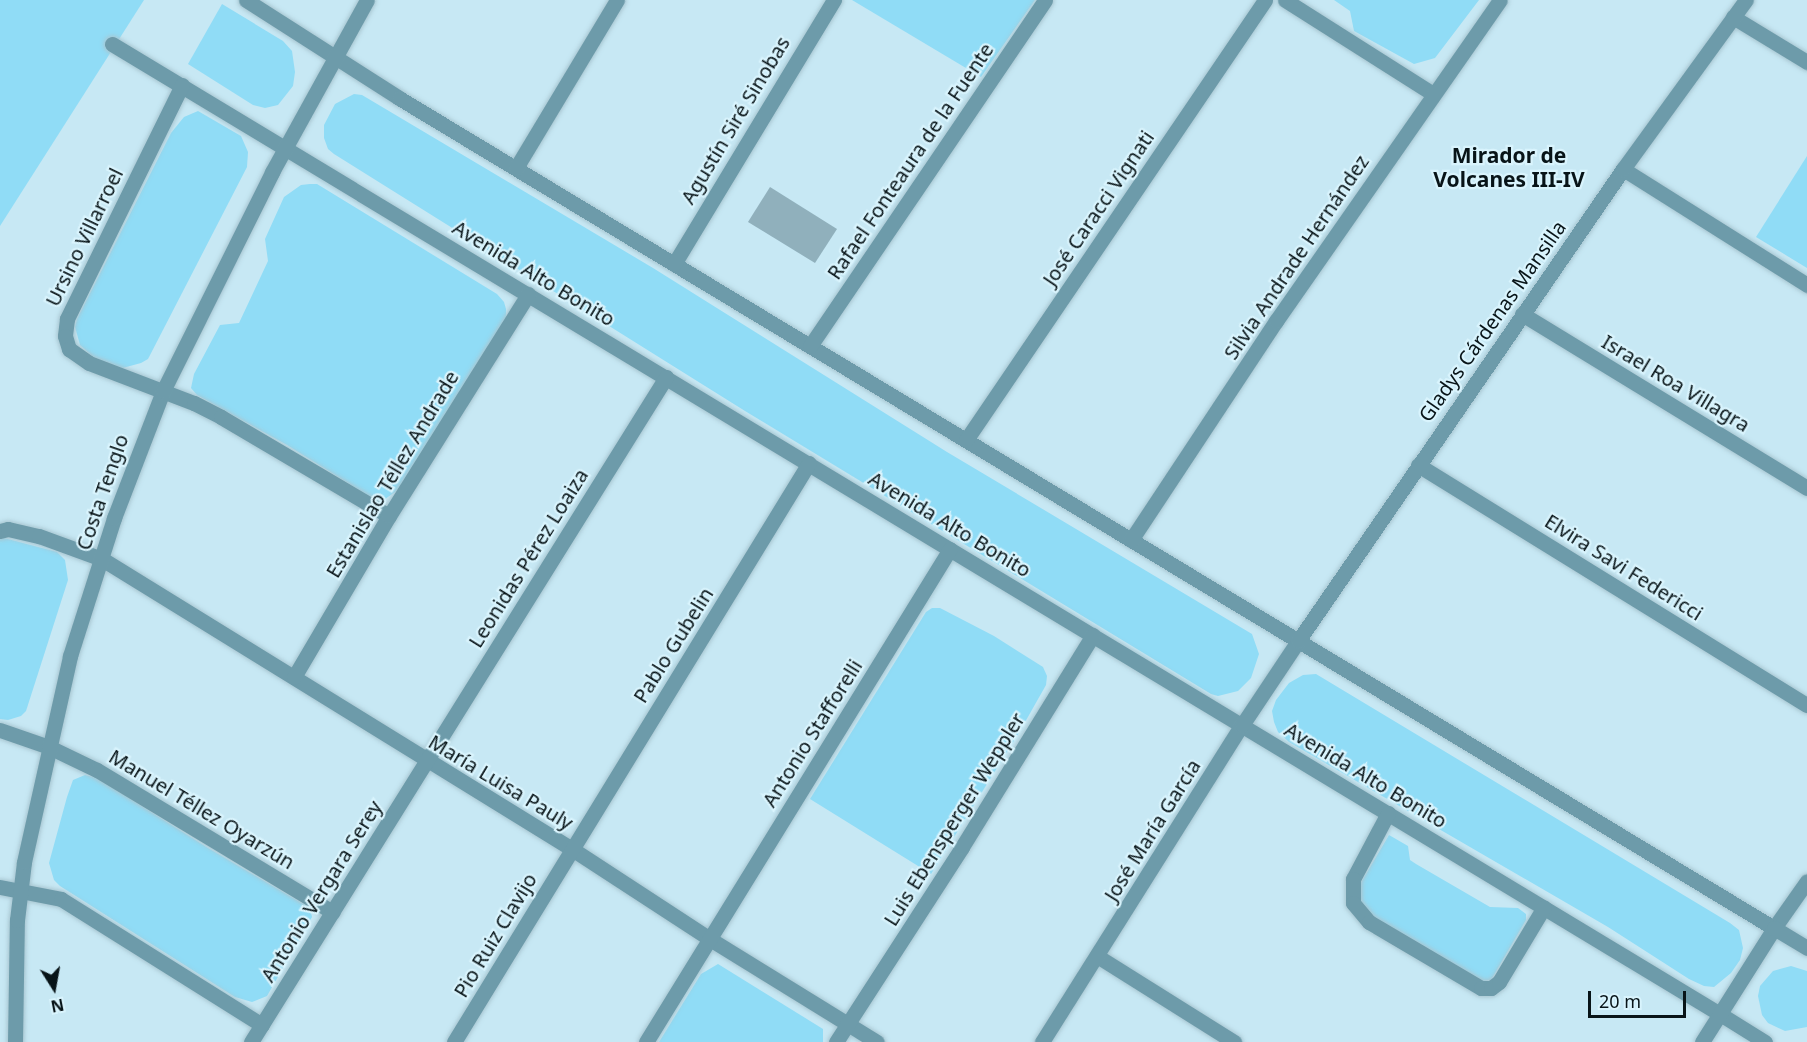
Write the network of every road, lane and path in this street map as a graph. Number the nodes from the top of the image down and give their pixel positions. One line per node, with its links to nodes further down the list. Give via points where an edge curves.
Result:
1 (246, 0): 12 (street)
2 (367, 0): 12 (street, Costa Tenglo)
3 (617, 0): 17 (street)
4 (834, 0): 19 (street, Agustín Siré Sinobas)
5 (1045, 0): 23 (street, Rafael Fonteaura de la Fuente)
6 (1265, 0): 26 (street, José Caracci Vignati)
7 (1285, 0): 15 (street)
8 (1500, 0): 15 (street, Silvia Andrade Hernández)
9 (1746, 0): 10 (street, Gladys Cárdenas Mansilla)
10 (1733, 17): 13 (street); 18 (street, Gladys Cárdenas Mansilla)
11 (112, 44): 14 (street, Avenida Alto Bonito)
12 (334, 57): 16 (street, Costa Tenglo); 17 (street)
13 (1807, 62)
14 (182, 85): 16 (street, Avenida Alto Bonito); 25 (street, Ursino Villarroel, via 81,288 67,319 65,336 69,349 88,363)
15 (1433, 94): 32 (street, Silvia Andrade Hernández)
16 (285, 147): 21 (street, Avenida Alto Bonito); 25 (street, Costa Tenglo)
17 (516, 168): 19 (street)
18 (1623, 169): 20 (street); 22 (street, Gladys Cárdenas Mansilla)
19 (674, 264): 23 (street)
20 (1807, 285)
21 (528, 294): 24 (street, Avenida Alto Bonito); 30 (street, Estanislao Téllez Andrade)
22 (1522, 315): 28 (street, Gladys Cárdenas Mansilla); 29 (street, Israel Roa Villagra)
23 (810, 346): 26 (street)
24 (666, 377): 27 (street, Avenida Alto Bonito); 42 (street, Leonidas Pérez Loaiza)
25 (163, 391): 30 (street, Ursino Villarroel, via 221,417); 34 (street, Costa Tenglo, via 129,476)
26 (966, 440): 32 (street)
27 (810, 464): 33 (street, Avenida Alto Bonito); 44 (street, Pablo Gubelin)
28 (1418, 465): 36 (street, Gladys Cárdenas Mansilla); 38 (street, Elvira Savi Federicci)
29 (1807, 488)
30 (389, 516): 37 (street, Estanislao Téllez Andrade)
31 (0, 531): 34 (street, María Luisa Pauly, via 8,529 39,536)
32 (1131, 540): 36 (street)
33 (951, 549): 35 (street, Avenida Alto Bonito); 51 (street, Antonio Stafforelli)
34 (102, 560): 37 (street, María Luisa Pauly); 41 (street, Costa Tenglo, via 70,656)
35 (1093, 635): 39 (street, Avenida Alto Bonito); 55 (street, Luis Ebensperger Weppler)
36 (1298, 641): 39 (street, José María García); 50 (street)
37 (294, 677): 42 (street, María Luisa Pauly)
38 (1807, 705)
39 (1242, 725): 43 (street, Avenida Alto Bonito); 53 (street, José María García)
40 (0, 730): 41 (street, Manuel Téllez Oyarzún)
41 (49, 747): 47 (street, Costa Tenglo); 49 (street, Manuel Téllez Oyarzún, via 97,770)
42 (426, 761): 44 (street, María Luisa Pauly); 49 (street, Antonio Vergara Serey)
43 (1388, 813): 48 (street, Avenida Alto Bonito); 48 (street, via 1353,879 1353,903 1369,922 1481,988 1491,988)
44 (572, 849): 51 (street, María Luisa Pauly); 59 (street, Pio Ruiz Clavijo)
45 (1807, 881): 50 (street)
46 (0, 887): 47 (street)
47 (20, 890): 56 (street, via 61,899); 57 (street, Costa Tenglo)
48 (1544, 908): 54 (street, Avenida Alto Bonito)
49 (332, 912): 56 (street, Antonio Vergara Serey)
50 (1774, 928): 52 (street); 54 (street)
51 (710, 939): 55 (street, María Luisa Pauly); 60 (street, Antonio Stafforelli)
52 (1807, 948)
53 (1097, 956): 63 (street, José María García); 64 (street)
54 (1720, 1014): 65 (street); 66 (street, Avenida Alto Bonito)
55 (848, 1023): 61 (street, Luis Ebensperger Weppler); 62 (street, María Luisa Pauly)
56 (262, 1025): 58 (street, Antonio Vergara Serey)
57 (15, 1042)
58 (251, 1042)
59 (454, 1042)
60 (646, 1042)
61 (837, 1042)
62 (877, 1042)
63 (1042, 1042)
64 (1234, 1042)
65 (1702, 1042)
66 (1766, 1042)

